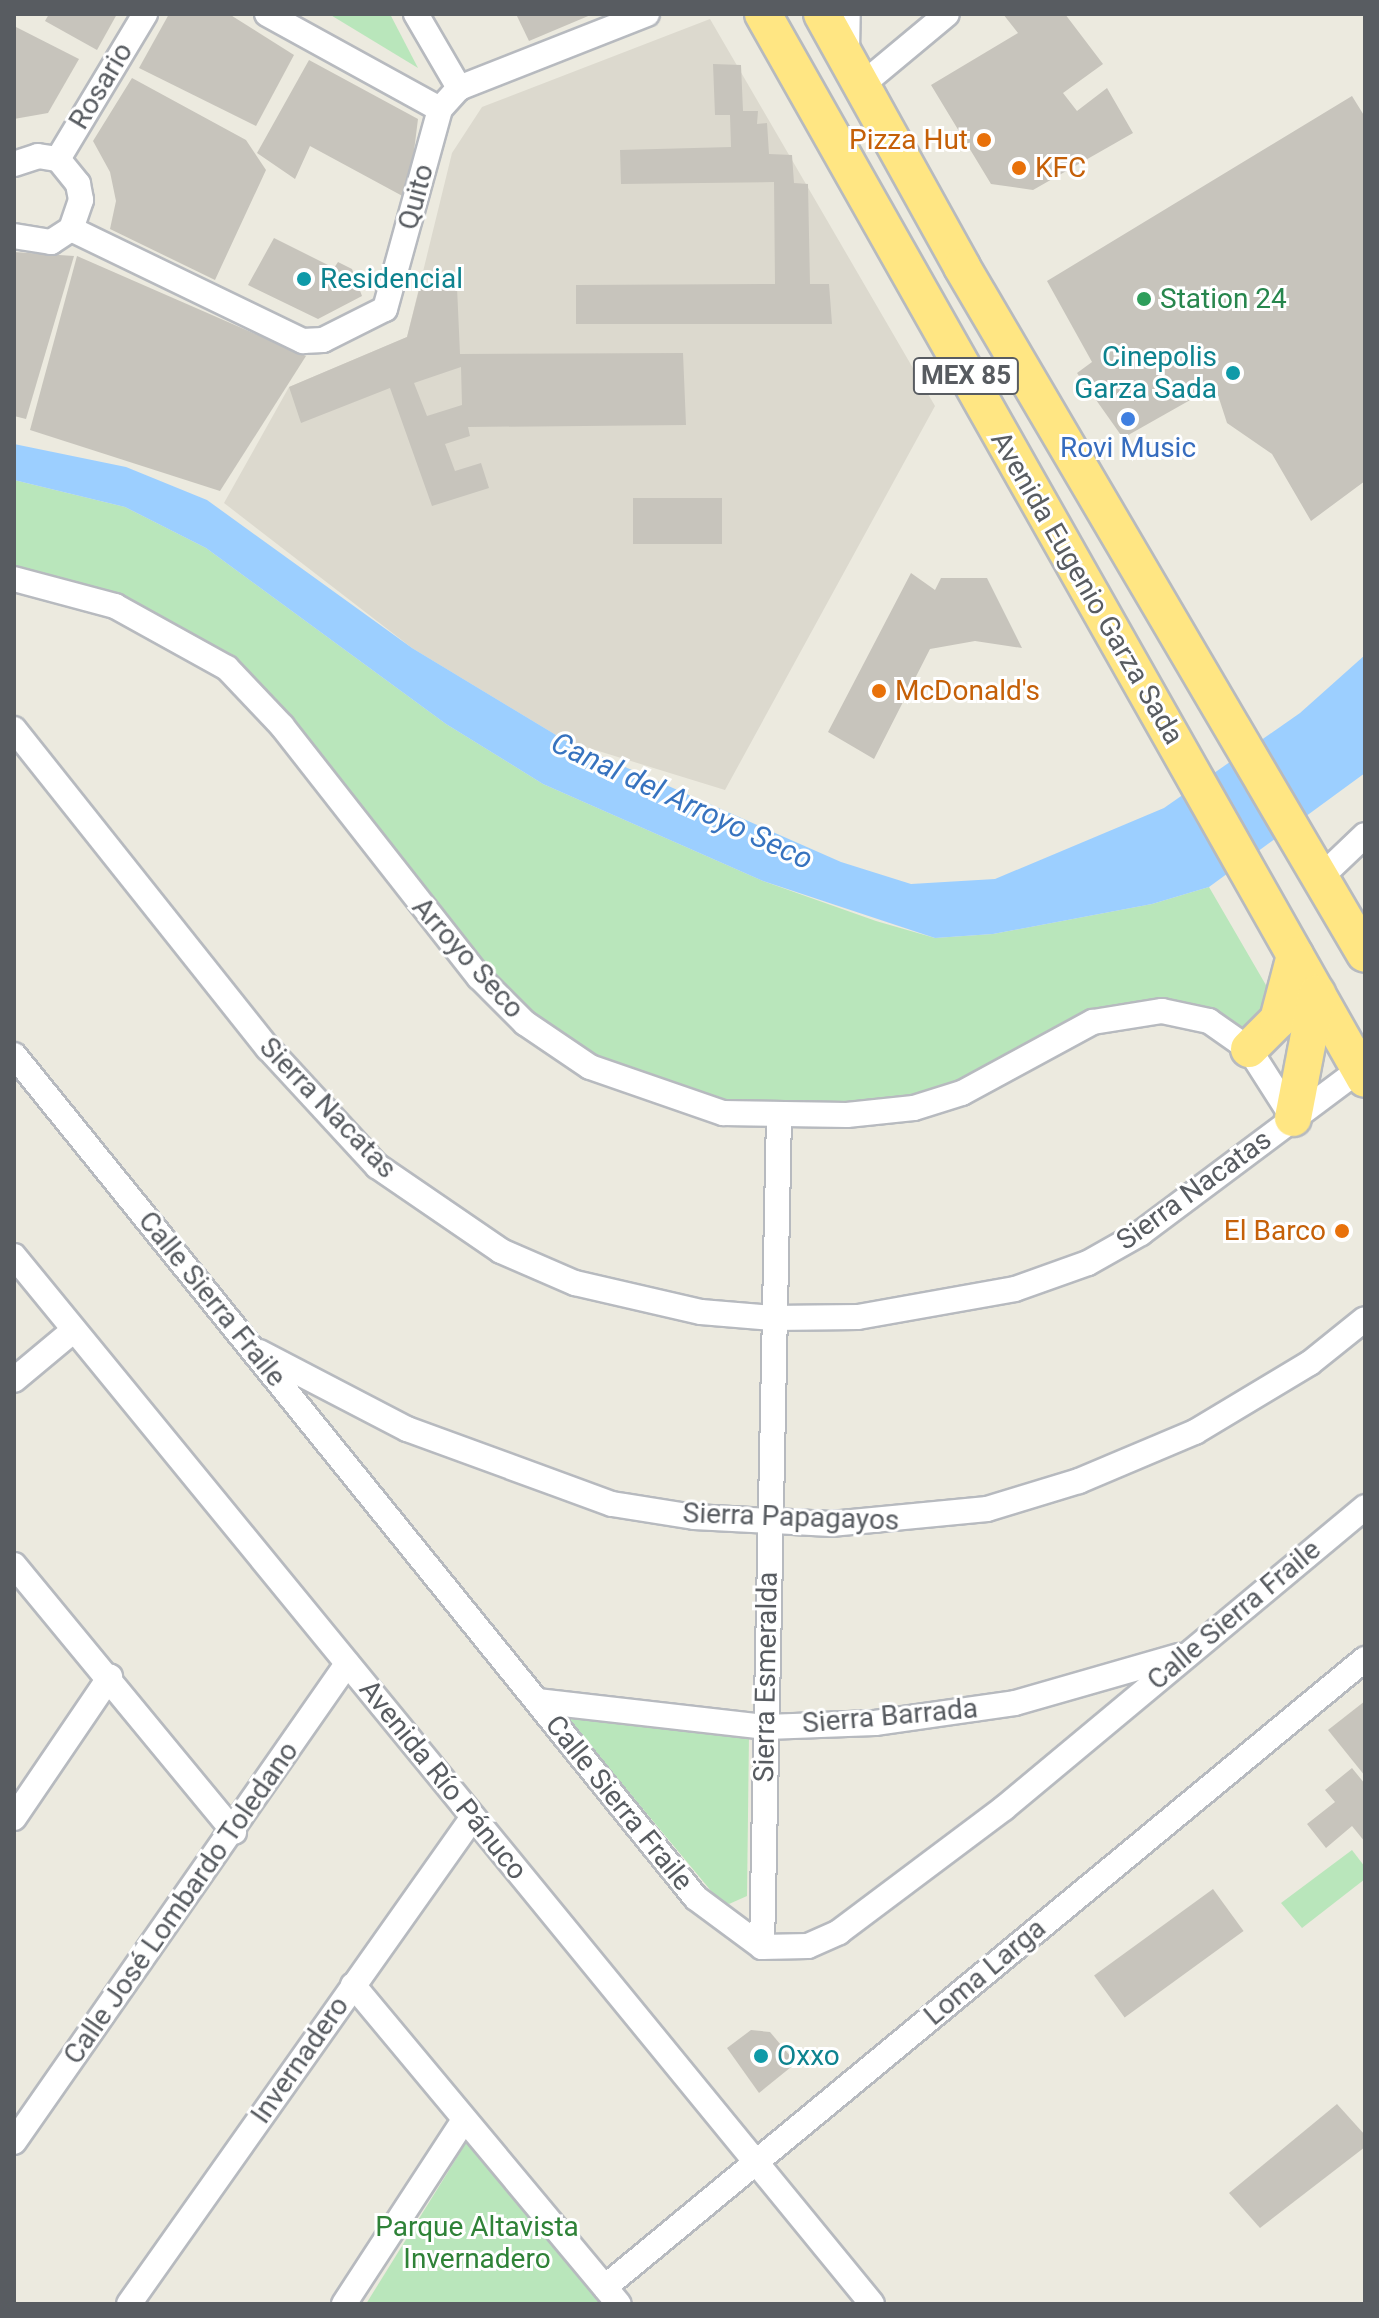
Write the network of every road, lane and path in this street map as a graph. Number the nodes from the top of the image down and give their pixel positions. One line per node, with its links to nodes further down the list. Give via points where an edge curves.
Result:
1 (145, 14): 12 (street, Rosario)
2 (267, 14): 11 (street)
3 (416, 14): 10 (street)
4 (647, 14): 10 (street, Quito)
5 (763, 14): 21 (highway, Avenida Eugenio Garza Sada / MEX 85)
6 (822, 14): 9 (highway, Avenida Eugenio Garza Sada / MEX 85)
7 (848, 14): 9 (street)
8 (947, 14): 9 (street)
9 (855, 70): 19 (highway, Avenida Eugenio Garza Sada / MEX 85, via 962,267)
10 (459, 88): 11 (street, Quito)
11 (440, 109): 14 (street, Quito, via 385,309 323,340 303,341)
12 (58, 159): 13 (street, via 38,156); 14 (street, via 78,184 81,200)
13 (14, 164)
14 (71, 229): 15 (street, via 51,242)
15 (14, 236)
16 (14, 579): 26 (street, Arroyo Seco, via 115,606 227,668 282,726 441,935 525,1023 590,1067 723,1113)
17 (14, 729): 29 (street, Sierra Nacatas, via 268,1048 377,1166 501,1251 575,1283 701,1312)
18 (1365, 835): 19 (street)
19 (1314, 862): 20 (highway, Avenida Eugenio Garza Sada)
20 (1365, 954)
21 (1295, 955): 22 (highway, Avenida Eugenio Garza Sada); 23 (highway, via 1278,1020)
22 (1317, 993): 25 (highway, Avenida Eugenio Garza Sada); 27 (highway)
23 (1249, 1049): 26 (street, Arroyo Seco, via 1193,1016 1125,1013 1080,1027 1008,1071 914,1108); 27 (street, Arroyo Seco)
24 (14, 1055): 32 (street, Calle Sierra Fraile)
25 (1362, 1074): 27 (street, Sierra Nacatas)
26 (779, 1118): 29 (street, Sierra Esmeralda)
27 (1293, 1118): 29 (street, Sierra Nacatas, via 1188,1202 1088,1263 951,1303 858,1317)
28 (14, 1256): 31 (street, Avenida Río Pánuco)
29 (773, 1318): 35 (street, Sierra Esmeralda)
30 (1365, 1319): 35 (street, Sierra Papagayos, via 1310,1363 1195,1432 1079,1481 987,1509 905,1521)
31 (74, 1330): 33 (street); 39 (street, Avenida Río Pánuco)
32 (250, 1347): 35 (street, Sierra Papagayos, via 407,1429 548,1483 612,1504); 41 (street, Calle Sierra Fraile)
33 (14, 1380)
34 (1365, 1507): 37 (street, Calle Sierra Fraile)
35 (768, 1521): 42 (street, Sierra Esmeralda)
36 (14, 1565): 40 (street)
37 (1189, 1653): 42 (street, Sierra Barrada, via 1015,1703 875,1723); 46 (street, Calle Sierra Fraile, via 1004,1808 839,1932 808,1946)
38 (1365, 1659): 50 (street, Loma Larga)
39 (347, 1664): 43 (street, Avenida Río Pánuco); 45 (street, Calle José Lombardo Toledano)
40 (110, 1677): 44 (street); 45 (street)
41 (537, 1701): 42 (street, Sierra Barrada); 46 (street, Calle Sierra Fraile, via 696,1898)
42 (766, 1727): 46 (street, Sierra Esmeralda)
43 (473, 1817): 47 (street, Invernadero); 50 (street, Avenida Río Pánuco)
44 (14, 1818)
45 (234, 1832): 49 (street, Calle José Lombardo Toledano)
46 (762, 1947)
47 (353, 1985): 48 (street); 52 (street, Invernadero)
48 (464, 2120): 51 (street); 53 (street)
49 (14, 2142)
50 (756, 2161): 51 (street, Loma Larga); 54 (street, Avenida Río Pánuco)
51 (612, 2296)
52 (129, 2304)
53 (344, 2304)
54 (872, 2304)

